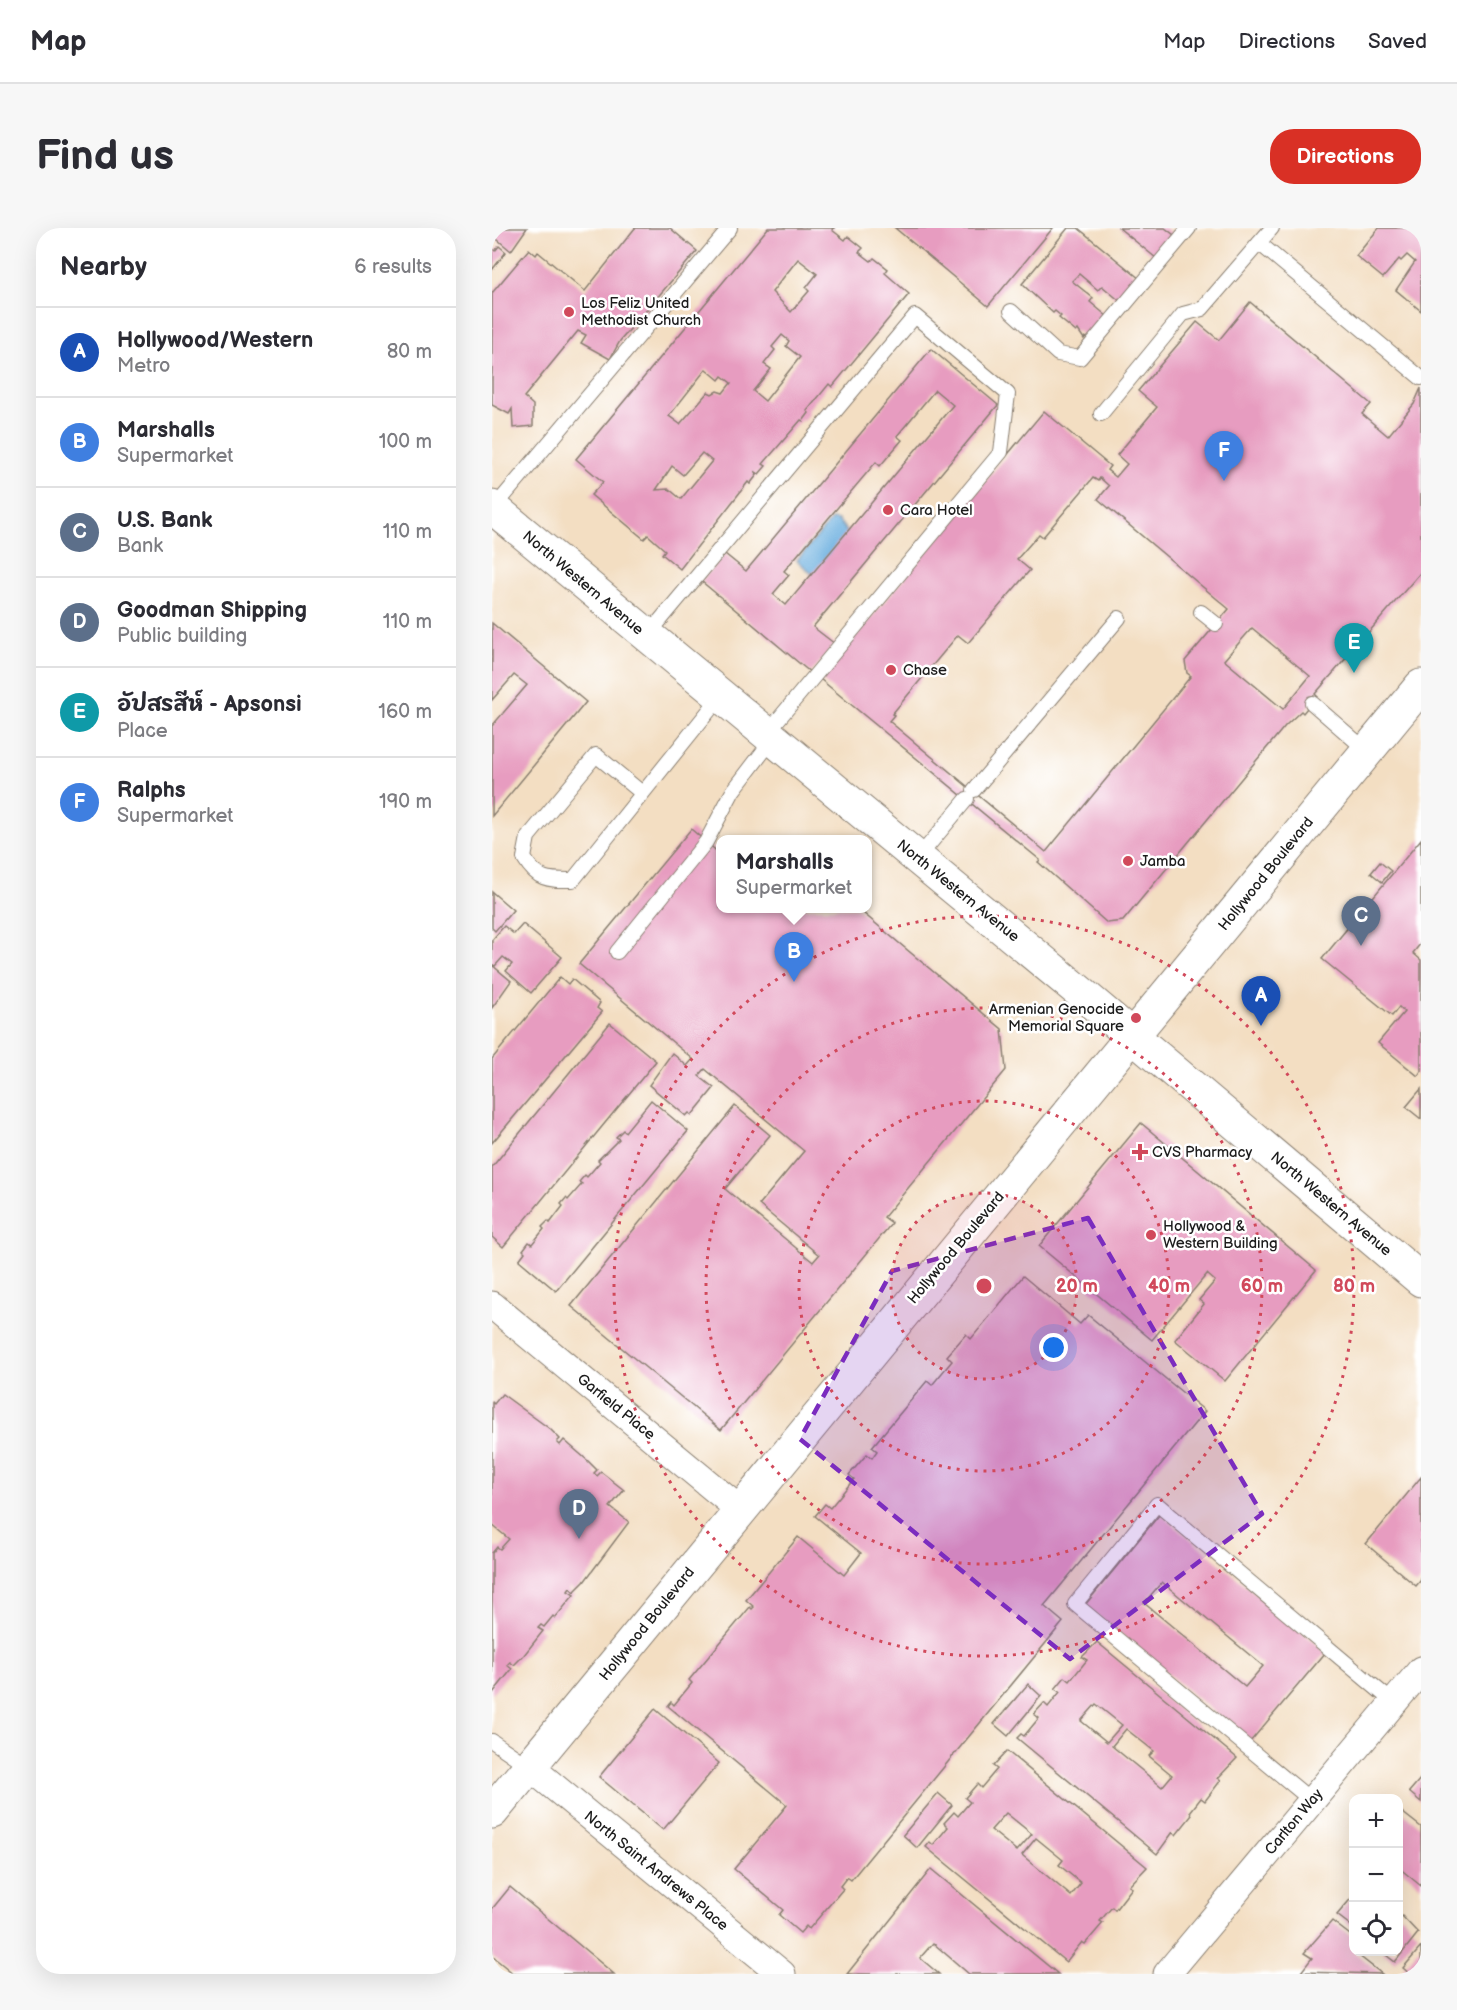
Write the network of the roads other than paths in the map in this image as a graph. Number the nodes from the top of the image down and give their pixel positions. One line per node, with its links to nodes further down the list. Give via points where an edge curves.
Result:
1 (730, 228): 8 (lane)
2 (1189, 228): 5 (lane, via 1080,358 1058,354)
3 (1272, 228): 4 (lane)
4 (1259, 243): 6 (lane); 7 (lane, via 1202,309 1183,314)
5 (1011, 311)
6 (1421, 378)
7 (1101, 414)
8 (493, 508): 12 (main road, North Western Avenue)
9 (1201, 612): 11 (lane)
10 (1119, 618): 19 (lane)
11 (1216, 624)
12 (647, 636): 14 (main road, North Western Avenue); 16 (lane, via 915,316 1008,394 1001,452)
13 (1421, 686): 17 (main road, Hollywood Boulevard)
14 (720, 697): 16 (main road, North Western Avenue); 18 (lane)
15 (1312, 703): 17 (lane)
16 (769, 737): 19 (main road, North Western Avenue); 20 (lane, via 733,791 706,842)
17 (1367, 751): 21 (main road, Hollywood Boulevard)
18 (642, 793): 18 (lane, via 573,880 545,880 530,868 524,858 528,837 596,755)
19 (918, 858): 21 (main road, North Western Avenue)
20 (617, 952)
21 (1133, 1037): 22 (main road, North Western Avenue); 24 (main road, Hollywood Boulevard)
22 (1421, 1280)
23 (492, 1305): 24 (street, Garfield Place)
24 (740, 1510): 28 (main road, Hollywood Boulevard)
25 (1421, 1670): 26 (street, Carlton Way)
26 (1394, 1702): 29 (street, Carlton Way); 29 (lane, via 1157,1504 1075,1604)
27 (492, 1741): 28 (lane)
28 (530, 1767): 30 (main road, Hollywood Boulevard); 31 (street, North Saint Andrews Place)
29 (1312, 1801): 32 (street, Carlton Way)
30 (492, 1812)
31 (782, 1974)
32 (1167, 1974)

